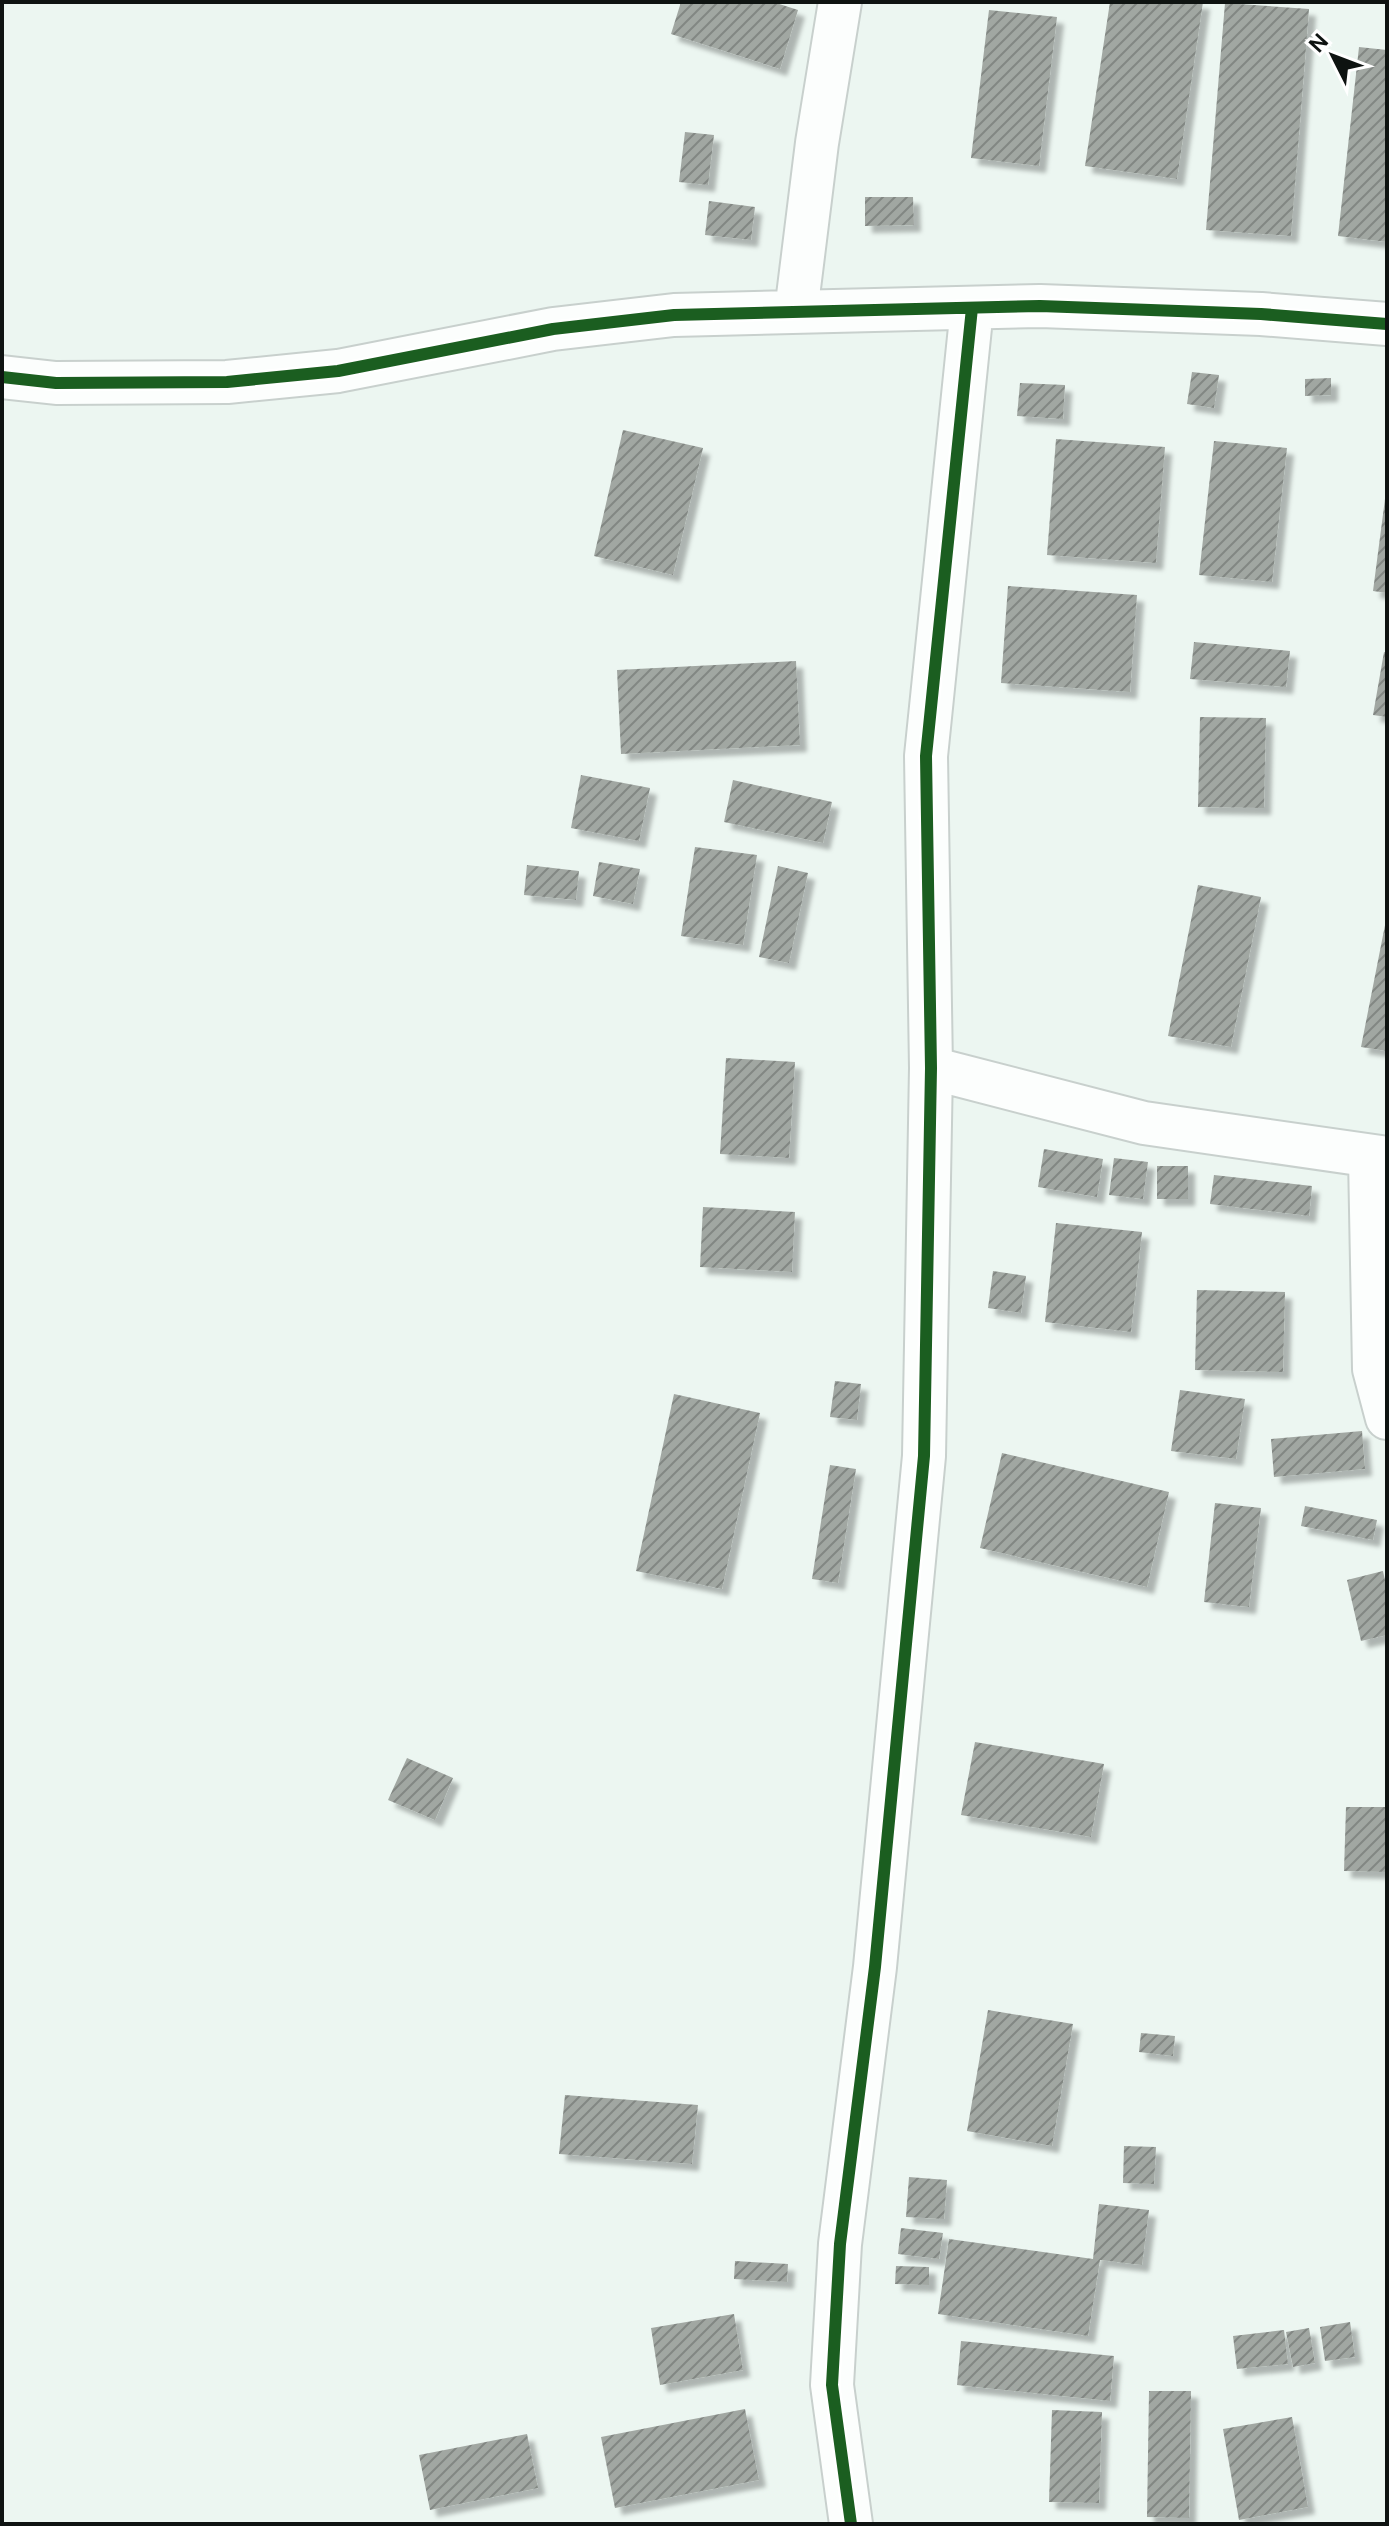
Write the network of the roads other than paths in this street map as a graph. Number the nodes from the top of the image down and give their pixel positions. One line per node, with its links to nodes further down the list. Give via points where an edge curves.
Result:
1 (840, 2): 3 (street)
2 (972, 308): 3 (street); 4 (street, via 1214,312); 6 (street, via 926,756)
3 (796, 312): 5 (street, via 674,315 553,329 338,371 227,382 56,383)
4 (1387, 324)
5 (2, 377)
6 (931, 1068): 7 (street, via 1144,1123); 9 (street, via 924,1456 875,1967 840,2244 832,2385)
7 (1378, 1157): 8 (street, via 1374,1369)
8 (1387, 1418)
9 (851, 2524)

